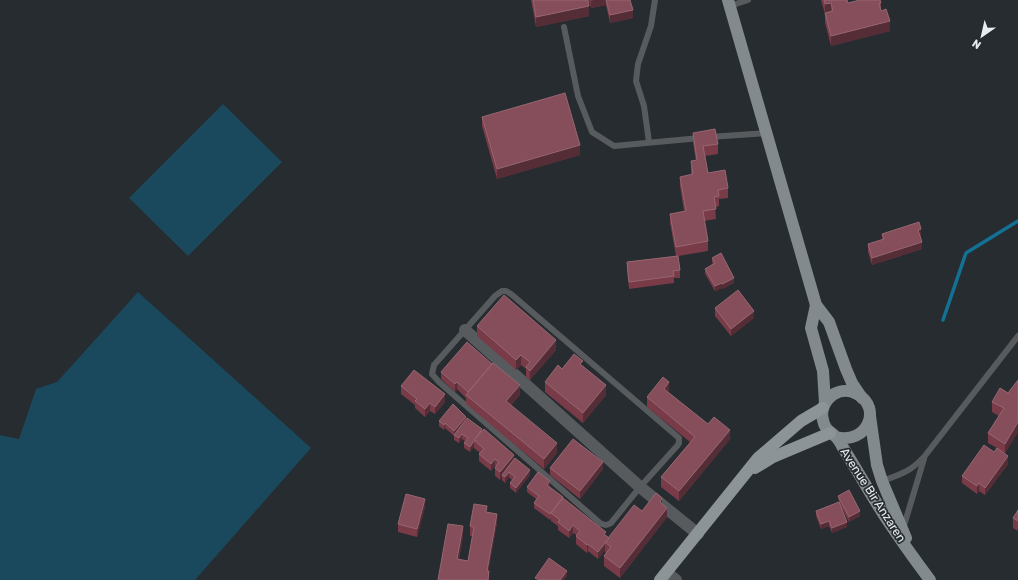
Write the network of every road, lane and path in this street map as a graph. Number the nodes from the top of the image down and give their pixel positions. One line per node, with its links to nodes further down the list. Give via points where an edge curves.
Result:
1 (655, 0): 6 (lane, via 636,81 644,106)
2 (748, 0): 3 (lane)
3 (729, 3): 5 (main road)
4 (564, 27): 6 (lane, via 578,96 592,132 614,146)
5 (768, 133): 6 (lane); 7 (main road)
6 (649, 142)
7 (816, 305): 10 (main road, via 829,322 852,383); 11 (main road, via 811,328 823,371)
8 (465, 330): 17 (street); 17 (lane, via 434,365 432,374 439,382 604,525 611,523); 17 (lane, via 495,296 506,291 677,436 678,446)
9 (1018, 336): 14 (lane)
10 (862, 398): 11 (main road, via 843,391 830,397); 12 (main road)
11 (824, 405): 13 (main road, via 823,422); 15 (highway, via 776,442 758,458)
12 (870, 413): 13 (main road, via 867,427 857,436 843,439); 16 (main road, Avenue Bir Anzaren)
13 (833, 435): 15 (highway, via 773,458); 20 (main road, Avenue Bir Anzaren)
14 (924, 457): 16 (lane, via 908,472); 18 (lane)
15 (746, 474): 19 (highway)
16 (882, 481): 18 (main road, Avenue Bir Anzaren)
17 (640, 487): 19 (street)
18 (903, 529): 20 (main road, Avenue Bir Anzaren)
19 (698, 534): 21 (highway)
20 (911, 552): 22 (main road, Avenue Bir Anzaren)
21 (668, 578)
22 (930, 580)

